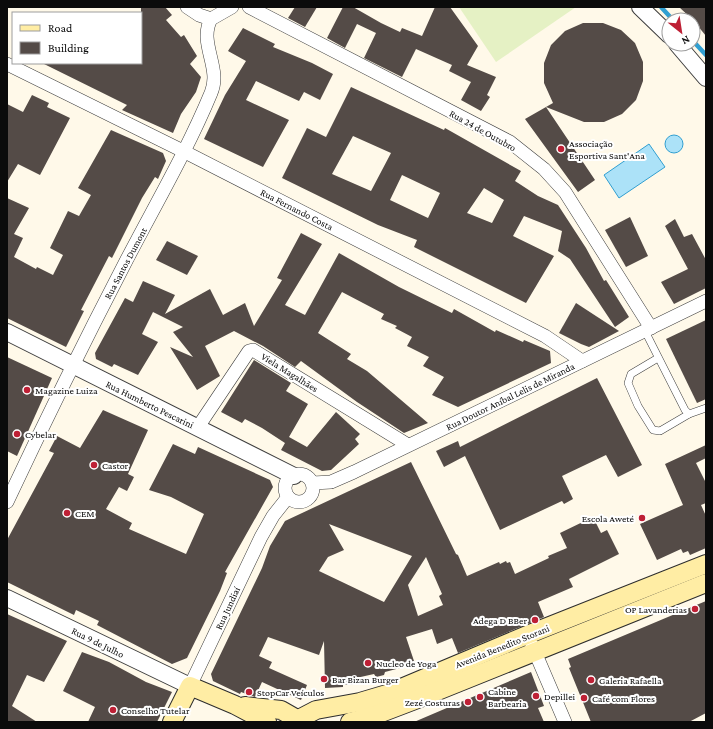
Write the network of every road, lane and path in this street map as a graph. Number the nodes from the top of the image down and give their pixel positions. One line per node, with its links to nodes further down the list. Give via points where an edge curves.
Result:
1 (187, 7): 5 (street)
2 (232, 7): 5 (street)
3 (249, 7): 12 (street, Rua 24 de Outubro, via 510,142 544,169 565,192)
4 (640, 7): 6 (street)
5 (211, 19): 10 (street, Rua Santos Dumont, via 206,39 215,78 212,91)
6 (661, 27)
7 (684, 52): 9 (street)
8 (7, 64): 10 (street, Rua Fernando Costa)
9 (706, 78)
10 (183, 151): 15 (street, Rua Fernando Costa, via 544,336); 16 (street, Rua Santos Dumont)
11 (706, 301): 12 (street, Rua Doutor Aníbal Lelis de Miranda)
12 (648, 329): 14 (lane); 15 (street, Rua Doutor Aníbal Lelis de Miranda)
13 (7, 332): 16 (street, Rua Humberto Pescarini)
14 (658, 358): 18 (lane, via 684,410); 18 (lane, via 631,374 628,382 638,406 653,430 660,431)
15 (582, 361): 20 (street, Rua Doutor Aníbal Lelis de Miranda)
16 (72, 364): 19 (street, Rua Humberto Pescarini); 24 (street, Rua Santos Dumont)
17 (706, 408): 18 (lane)
18 (689, 414)
19 (198, 427): 20 (street, Viela Magalhães, via 249,351 253,350); 21 (street, Rua Humberto Pescarini)
20 (408, 445): 22 (street, Rua Doutor Aníbal Lelis de Miranda, via 330,482)
21 (294, 476): 22 (street, via 303,475); 23 (street, via 286,485)
22 (312, 483): 23 (street, via 313,492 304,501 295,502)
23 (288, 497): 30 (street, Rua Jundiaí, via 261,536)
24 (7, 502)
25 (706, 564): 28 (main road, Avenida Benedito Storani)
26 (706, 582): 29 (main road, Avenida Benedito Storani)
27 (7, 598): 30 (street, Rua 9 de Julho)
28 (527, 635): 29 (street); 34 (main road, Avenida Benedito Storani, via 387,694 316,710)
29 (536, 652): 35 (main road, Avenida Benedito Storani, via 373,716); 36 (street)
30 (190, 686): 31 (main road, Avenida Benedito Storani); 32 (main road, Rua Jundiaí)
31 (235, 705): 33 (main road, Avenida Benedito Storani); 34 (main road, Avenida Benedito Storani, via 281,710)
32 (172, 722)
33 (267, 722)
34 (298, 722)
35 (350, 722)
36 (565, 722)

